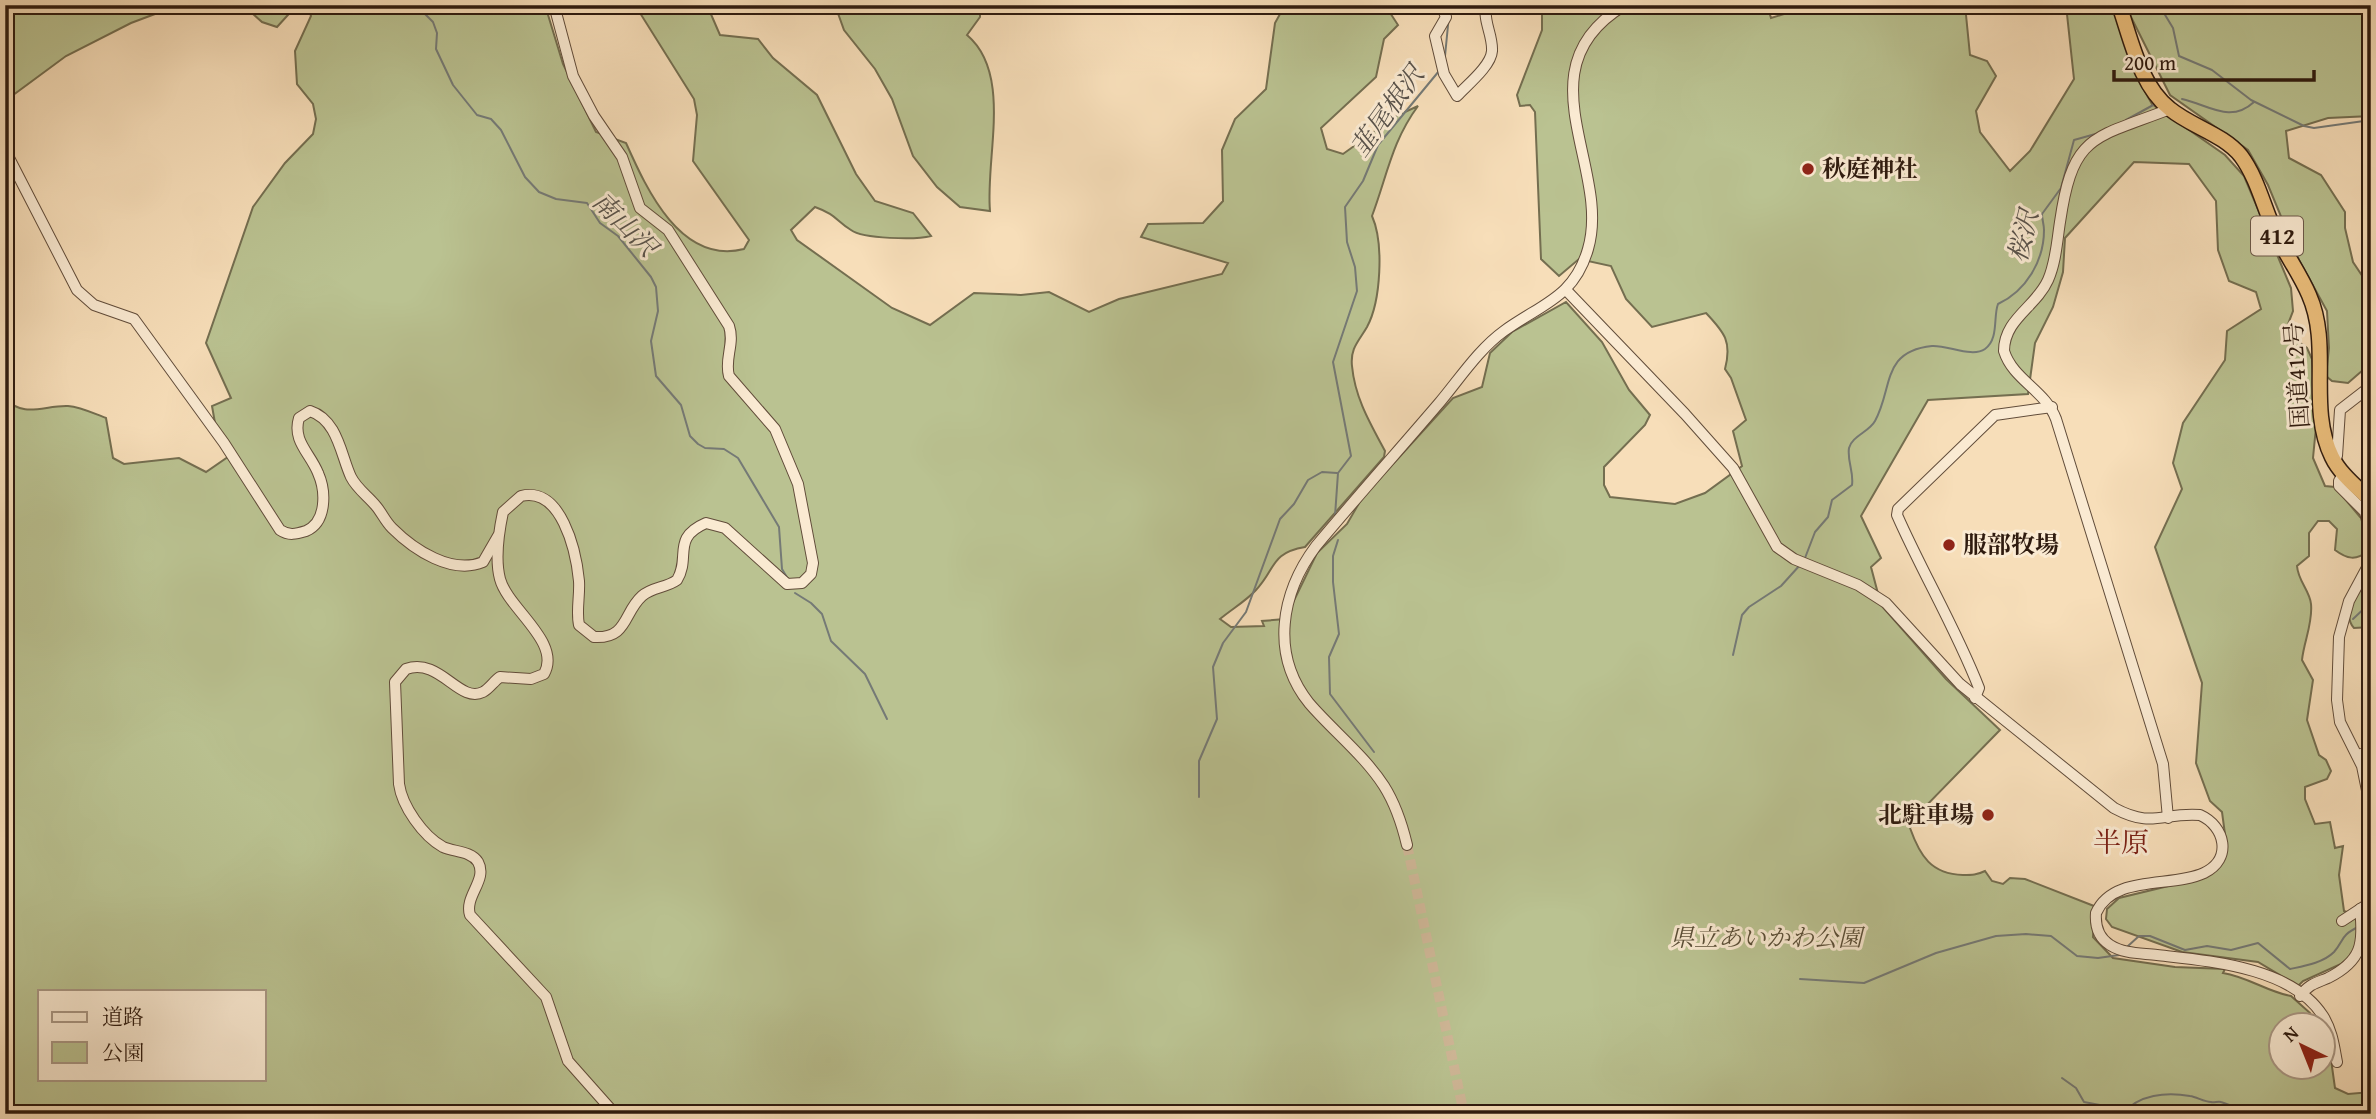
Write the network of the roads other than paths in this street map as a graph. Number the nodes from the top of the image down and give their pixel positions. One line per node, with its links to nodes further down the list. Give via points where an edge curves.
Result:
1 (554, 5): 14 (street, via 573,76 622,157 640,208 668,230 731,333 729,376 771,421 798,484 813,563 808,578 787,584 725,528 706,523 683,542 677,580 642,596 617,631 593,638 579,625 578,577 557,508 541,495 521,496 503,512)
2 (1441, 5): 3 (street, via 1446,17 1435,36 1444,74 1457,96 1493,51)
3 (1486, 5)
4 (1625, 5): 8 (street, via 1595,30 1576,70 1574,108 1591,235 1581,267)
5 (2119, 5): 6 (highway, 国道412号 / 412, via 2152,91)
6 (2170, 109): 10 (street, via 2089,144 2067,176 2048,282 2010,327 2004,344 2012,368); 11 (highway, 国道412号 / 412, via 2240,155 2308,292 2321,336 2320,416)
7 (5, 150): 14 (street, via 77,290 94,305 134,319 280,530 290,534 311,529 323,512 319,476 297,434 299,418 310,411 334,434 357,486 393,529 415,547 451,566 478,564 488,557)
8 (1566, 290): 17 (street, via 1709,441 1746,489 1771,538 1794,559 1858,585 1886,603); 23 (street, via 1492,342 1316,546 1285,607 1284,637 1294,679 1309,702 1371,769 1394,804)
9 (2371, 386): 11 (street, via 2340,410 2337,456)
10 (2052, 407): 17 (street, via 1995,415 1898,509 1941,609 1967,653 1979,688); 22 (street, via 2163,764)
11 (2332, 459): 12 (highway, 国道412号 / 412)
12 (2344, 474): 13 (highway, 国道412号 / 412); 15 (street, via 2339,486 2361,507)
13 (2371, 501)
14 (501, 529): 30 (street, via 500,579 545,647 550,657 548,668 536,678 500,677 475,694 433,669 401,671 395,686 400,790 412,814 436,841 478,862 481,872 469,901 470,915 546,997 568,1060)
15 (2371, 539)
16 (2371, 560): 19 (street, via 2349,601 2339,637 2340,722)
17 (1975, 698): 22 (street, via 2114,808 2144,820)
18 (2371, 752): 19 (street)
19 (2357, 755): 20 (street)
20 (2368, 782): 21 (street)
21 (2370, 808)
22 (2168, 818): 28 (street, via 2188,814 2209,819 2221,833 2218,861 2205,872 2129,888 2106,899 2096,913 2098,930 2109,945 2241,966)
23 (1408, 845)
24 (2371, 902): 25 (street)
25 (2360, 909): 26 (street); 27 (street)
26 (2342, 920)
27 (2367, 940): 28 (street, via 2358,954 2328,977 2310,984)
28 (2300, 996): 29 (street)
29 (2317, 1010)
30 (615, 1114)

